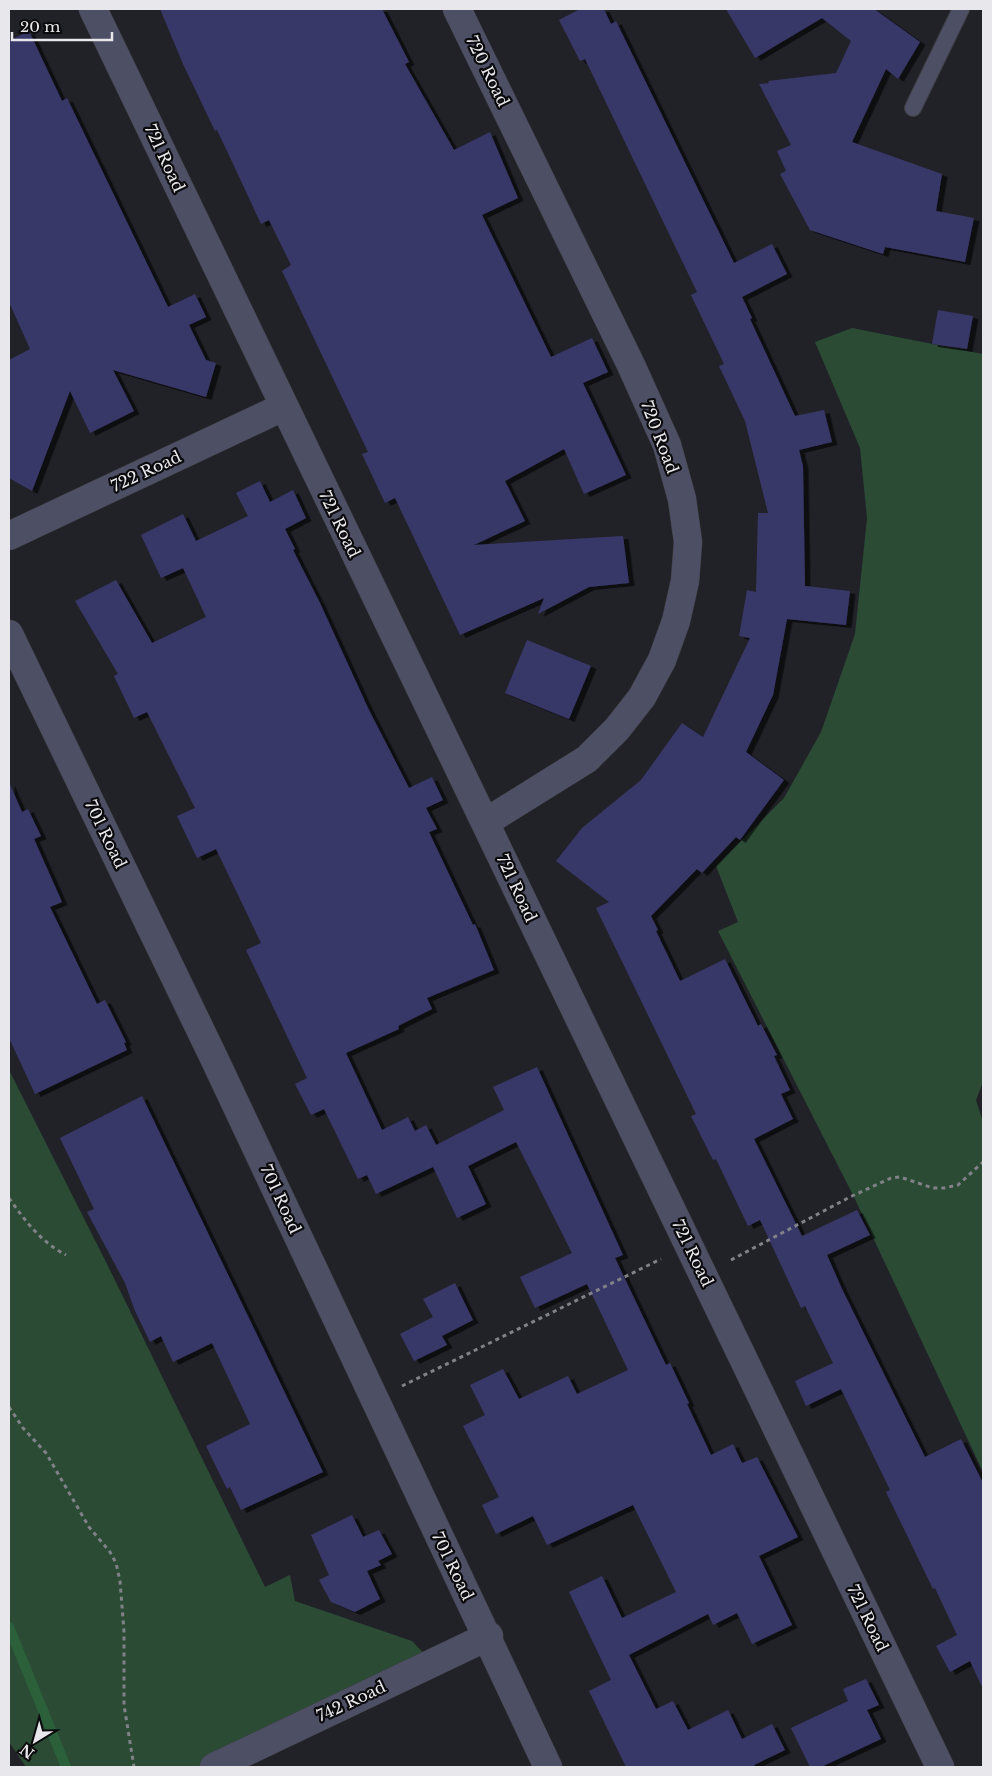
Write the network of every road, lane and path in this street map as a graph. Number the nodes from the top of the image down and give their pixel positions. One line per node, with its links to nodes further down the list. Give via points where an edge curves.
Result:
1 (93, 9): 5 (street, 721 Road)
2 (457, 9): 8 (street, 720 Road, via 631,364 667,445 682,500 688,542 685,581 676,621 662,660 642,697 586,759)
3 (962, 9): 4 (lane)
4 (913, 108)
5 (283, 407): 6 (street, 722 Road); 8 (street, 721 Road)
6 (9, 536)
7 (9, 634): 14 (street, 701 Road, via 213,1056)
8 (486, 822): 11 (street, 721 Road)
9 (983, 1162): 13 (path, via 958,1185 944,1188 933,1188 900,1177 891,1178)
10 (9, 1198): 12 (path, via 44,1241)
11 (688, 1245): 13 (street, 721 Road); 14 (path)
12 (66, 1255)
13 (704, 1275): 20 (street, 721 Road)
14 (374, 1400): 16 (street, 701 Road)
15 (9, 1407): 17 (path, via 46,1453 89,1527 116,1563 124,1632 124,1705)
16 (488, 1636): 18 (street, 742 Road); 19 (street, 701 Road)
17 (134, 1767)
18 (214, 1767)
19 (548, 1767)
20 (940, 1767)

